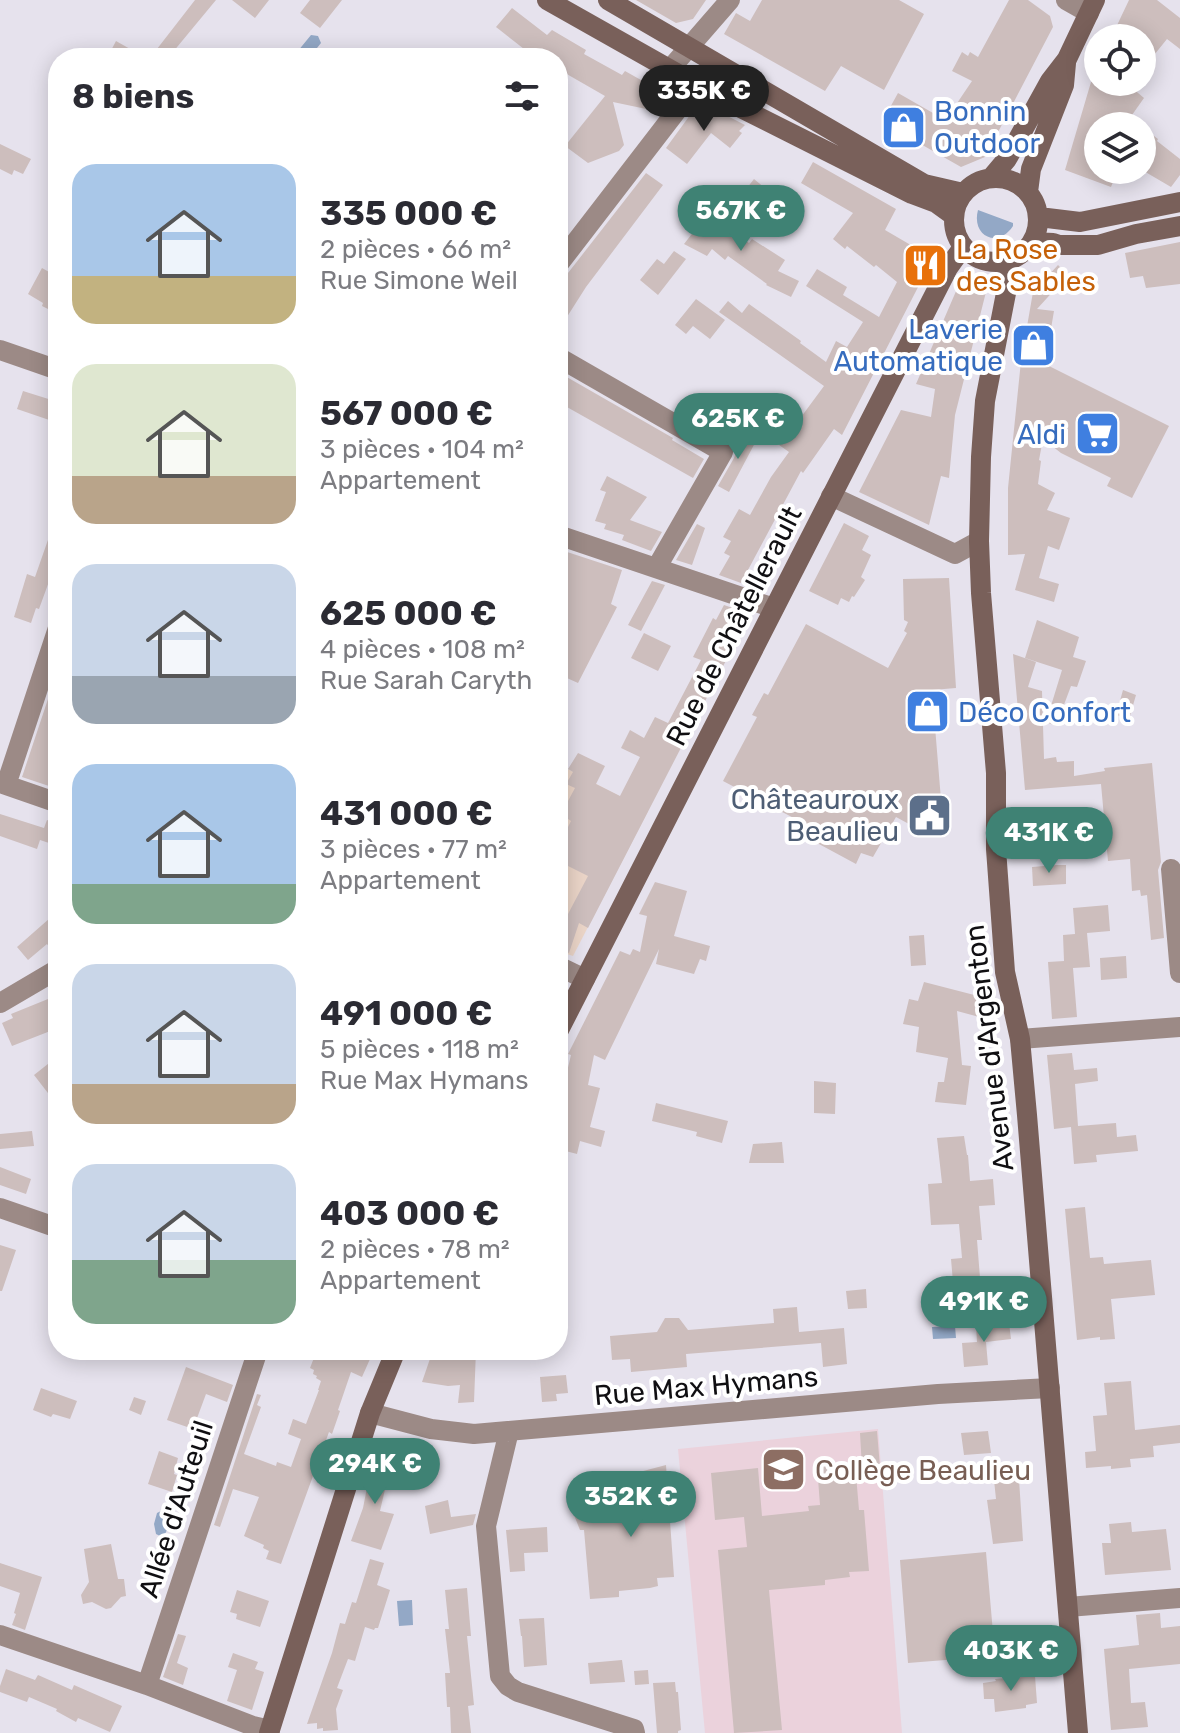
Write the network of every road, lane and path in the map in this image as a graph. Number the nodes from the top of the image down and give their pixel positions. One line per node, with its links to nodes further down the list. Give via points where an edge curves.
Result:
1 (547, 0): 8 (main road)
2 (608, 0): 6 (main road)
3 (730, 0): 6 (street)
4 (1066, 0): 5 (street)
5 (1092, 6): 7 (main road)
6 (689, 47): 8 (street); 12 (main road, via 924,184)
7 (1067, 59): 10 (main road); 11 (main road, via 1064,85 1031,169)
8 (670, 69): 9 (main road)
9 (695, 84): 14 (main road); 19 (street)
10 (991, 178): 11 (main road, via 1005,178); 12 (main road)
11 (1028, 192): 15 (main road)
12 (963, 193): 14 (main road)
13 (1180, 202): 15 (main road, via 1080,222)
14 (954, 216): 18 (main road)
15 (1039, 217): 17 (main road)
16 (1180, 226): 17 (main road, via 1098,245)
17 (1033, 242): 20 (main road)
18 (963, 247): 20 (main road, via 984,261); 24 (main road, Rue de Châtellerault)
19 (568, 252)
20 (1008, 261): 26 (main road, Avenue d'Argenton, via 985,401)
21 (0, 350): 23 (street)
22 (568, 363): 27 (street, via 723,452)
23 (48, 367)
24 (831, 496): 26 (street, via 955,554); 28 (main road, Rue de Châtellerault)
25 (568, 538): 27 (street)
26 (979, 541): 40 (main road, Avenue d'Argenton, via 1005,972)
27 (657, 567): 28 (street)
28 (774, 608): 36 (main road, Rue de Châtellerault)
29 (48, 656): 30 (street)
30 (3, 784): 31 (street)
31 (48, 800)
32 (1171, 869): 34 (street)
33 (568, 971): 36 (street)
34 (1180, 973)
35 (48, 975): 37 (street)
36 (585, 979): 38 (main road, Rue de Châtellerault)
37 (0, 1003)
38 (568, 1012)
39 (1180, 1027): 40 (street)
40 (1020, 1039): 45 (main road, Avenue d'Argenton)
41 (0, 1208): 42 (street)
42 (48, 1225)
43 (255, 1360): 51 (street, Allée d'Auteuil)
44 (392, 1360): 46 (main road)
45 (1050, 1388): 47 (street, Rue Max Hymans); 49 (main road, Avenue d'Argenton)
46 (370, 1413): 47 (street, Rue Max Hymans, via 431,1429); 52 (main road)
47 (509, 1431): 53 (street, via 486,1526 500,1676 518,1692)
48 (1180, 1598): 49 (street)
49 (1068, 1607): 54 (main road, Avenue d'Argenton)
50 (0, 1635): 51 (street)
51 (147, 1685): 52 (street)
52 (269, 1732)
53 (635, 1733)
54 (1078, 1733)

